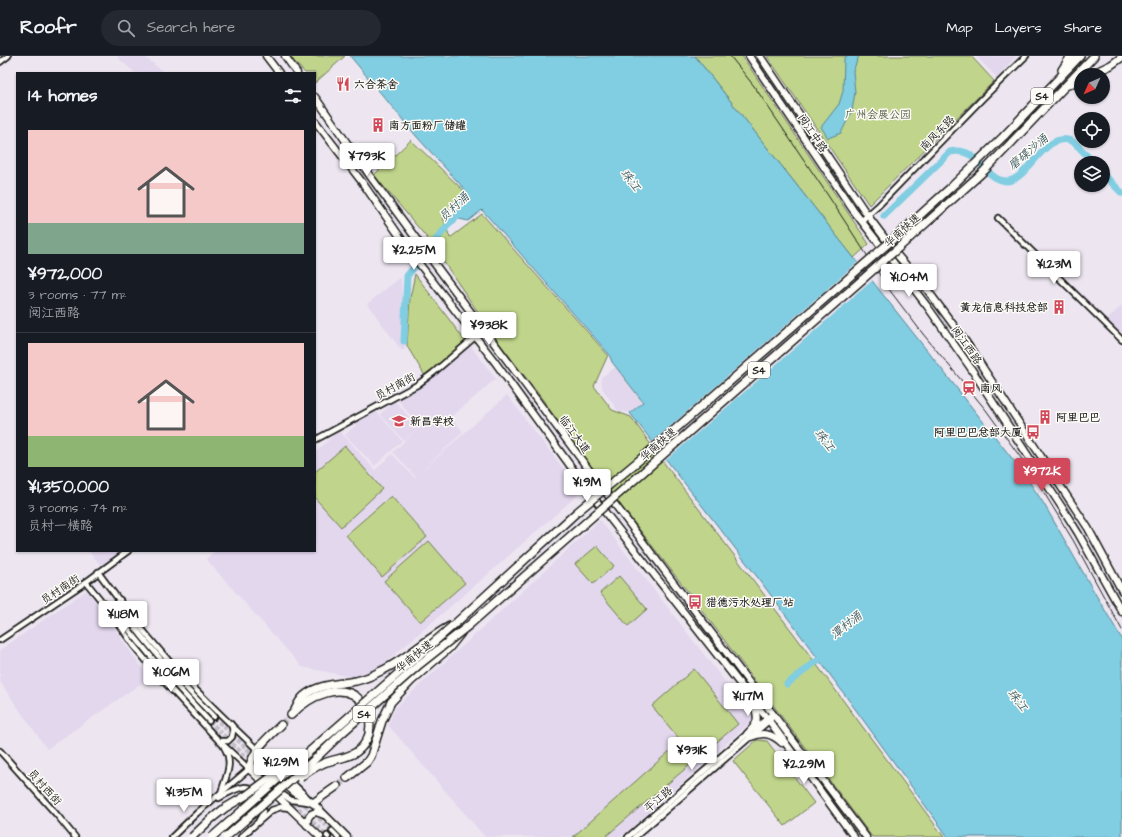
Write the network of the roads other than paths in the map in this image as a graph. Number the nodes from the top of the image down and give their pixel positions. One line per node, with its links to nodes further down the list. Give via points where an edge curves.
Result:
1 (8, 56): 11 (street)
2 (266, 56): 13 (main road)
3 (285, 56): 14 (main road)
4 (749, 56): 26 (main road, 阅江中路)
5 (760, 56): 24 (main road, 阅江中路)
6 (1026, 56): 24 (street, 南风东路)
7 (1071, 56): 15 (highway)
8 (1080, 56): 15 (highway, 华南快速 / S4)
9 (1094, 56): 17 (highway, 华南快速 / S4)
10 (1122, 57): 12 (highway)
11 (0, 62)
12 (1104, 68)
13 (278, 72)
14 (296, 72)
15 (1056, 81): 39 (highway, 华南快速 / S4, bridge, via 949,189 577,512)
16 (1074, 83): 17 (highway)
17 (1063, 88): 40 (highway, 华南快速 / S4, bridge, via 984,171)
18 (316, 98): 20 (main road, 临江大道)
19 (316, 122): 21 (main road, 临江大道)
20 (359, 160): 21 (main road, via 360,168); 22 (main road, 临江大道)
21 (349, 167): 23 (main road, 临江大道)
22 (379, 189): 23 (main road, via 371,185); 29 (main road, 临江大道)
23 (368, 191): 27 (main road, 临江大道)
24 (868, 216): 26 (street, 南风东路); 35 (main road, 阅江西路, via 962,335 1084,521)
25 (998, 218): 28 (street)
26 (861, 221): 38 (main road, 阅江西路, via 927,306 979,379 1075,527)
27 (475, 337): 30 (main road, 临江大道); 31 (street, 员村南街, via 434,373 416,385)
28 (1122, 340)
29 (503, 354): 30 (main road, via 498,351 495,353); 43 (main road, 临江大道)
30 (495, 362): 42 (main road, 临江大道, via 590,492)
31 (316, 439)
32 (127, 552): 33 (street, 员村南街)
33 (98, 572): 34 (street, 员村南街); 36 (street)
34 (86, 582): 37 (street); 41 (street, 员村南街)
35 (1122, 591)
36 (120, 600): 37 (street); 44 (street, via 121,609 144,640); 47 (street, via 179,672)
37 (108, 609): 46 (street, via 116,614 162,670); 51 (street, via 159,676)
38 (1122, 612)
39 (458, 621): 49 (highway, 华南快速 / S4, bridge); 61 (highway, bridge, via 436,633 390,667 368,677 322,687 303,696 292,714 304,703 328,692 344,692 357,698 366,708 370,719 370,734 355,754 322,764)
40 (468, 626): 58 (highway, bridge, via 450,648 415,677 391,702 371,756); 61 (highway, 华南快速 / S4, bridge, via 420,664)
41 (0, 640)
42 (752, 700): 45 (main road, 临江大道); 50 (main road, via 757,720)
43 (774, 714): 45 (street, 平江路); 55 (main road, 临江大道)
44 (214, 717)
45 (768, 720): 50 (street, 平江路); 54 (main road, 临江大道)
46 (209, 721)
47 (230, 723): 51 (street, via 232,737 228,741); 52 (street)
48 (282, 725): 52 (highway)
49 (328, 734): 71 (highway, bridge, via 247,795 225,808); 72 (highway, 华南快速 / S4, bridge)
50 (749, 736): 54 (main road, via 773,736); 78 (street, 平江路); 79 (street, 平江路)
51 (219, 740): 56 (street); 60 (street, via 229,756)
52 (257, 748): 56 (highway); 62 (street)
53 (0, 751): 69 (street, 员村西街)
54 (792, 752): 57 (main road, 临江大道)
55 (812, 764): 57 (main road, via 807,762); 81 (main road, 临江大道)
56 (249, 769): 60 (street); 62 (street, via 291,800); 62 (highway, via 266,769 298,795); 64 (main road)
57 (804, 769): 80 (main road, 临江大道)
58 (347, 778)
59 (337, 786): 62 (highway)
60 (221, 794): 63 (street)
61 (265, 802): 73 (highway, 华南快速 / S4, bridge)
62 (313, 803): 65 (main road)
63 (209, 804): 66 (street, via 241,788 251,788 262,801 263,811); 70 (street)
64 (290, 808): 66 (street, via 272,810); 67 (main road)
65 (325, 815): 67 (main road, via 316,812 311,814); 77 (main road)
66 (259, 820): 74 (street)
67 (307, 825): 75 (main road)
68 (332, 831): 76 (street)
69 (75, 837)
70 (172, 837)
71 (192, 837)
72 (212, 837)
73 (226, 837)
74 (241, 837)
75 (320, 837)
76 (338, 837)
77 (347, 837)
78 (628, 837)
79 (635, 837)
80 (854, 837)
81 (866, 837)

